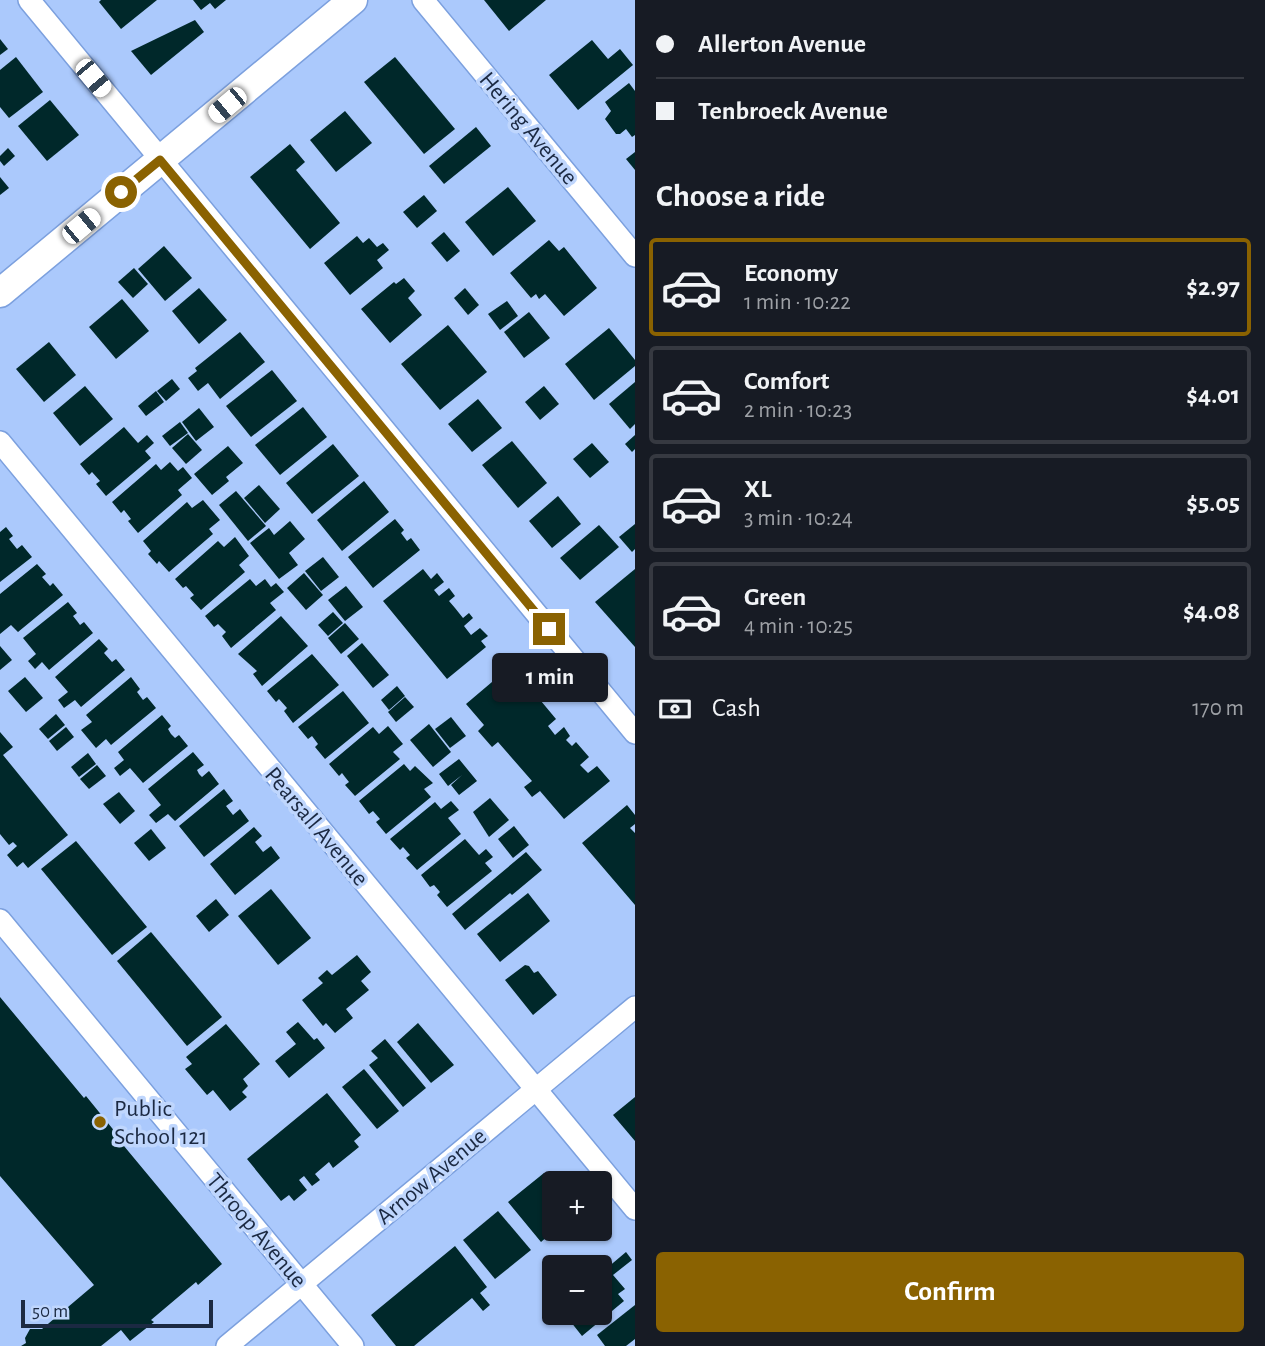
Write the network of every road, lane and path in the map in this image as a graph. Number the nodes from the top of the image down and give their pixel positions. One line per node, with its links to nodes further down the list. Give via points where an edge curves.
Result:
1 (29, 0): 4 (street)
2 (353, 0): 4 (main road)
3 (423, 0): 5 (street, Hering Avenue)
4 (160, 160): 6 (main road); 8 (street)
5 (635, 256)
6 (0, 293)
7 (0, 442): 11 (street, Pearsall Avenue)
8 (635, 733)
9 (0, 919): 13 (street, Throop Avenue)
10 (635, 1007): 11 (street, Arnow Avenue)
11 (536, 1089): 12 (street, Pearsall Avenue); 13 (street, Arnow Avenue)
12 (635, 1209)
13 (301, 1284): 14 (street, Arnow Avenue); 15 (street, Throop Avenue)
14 (227, 1346)
15 (353, 1346)

